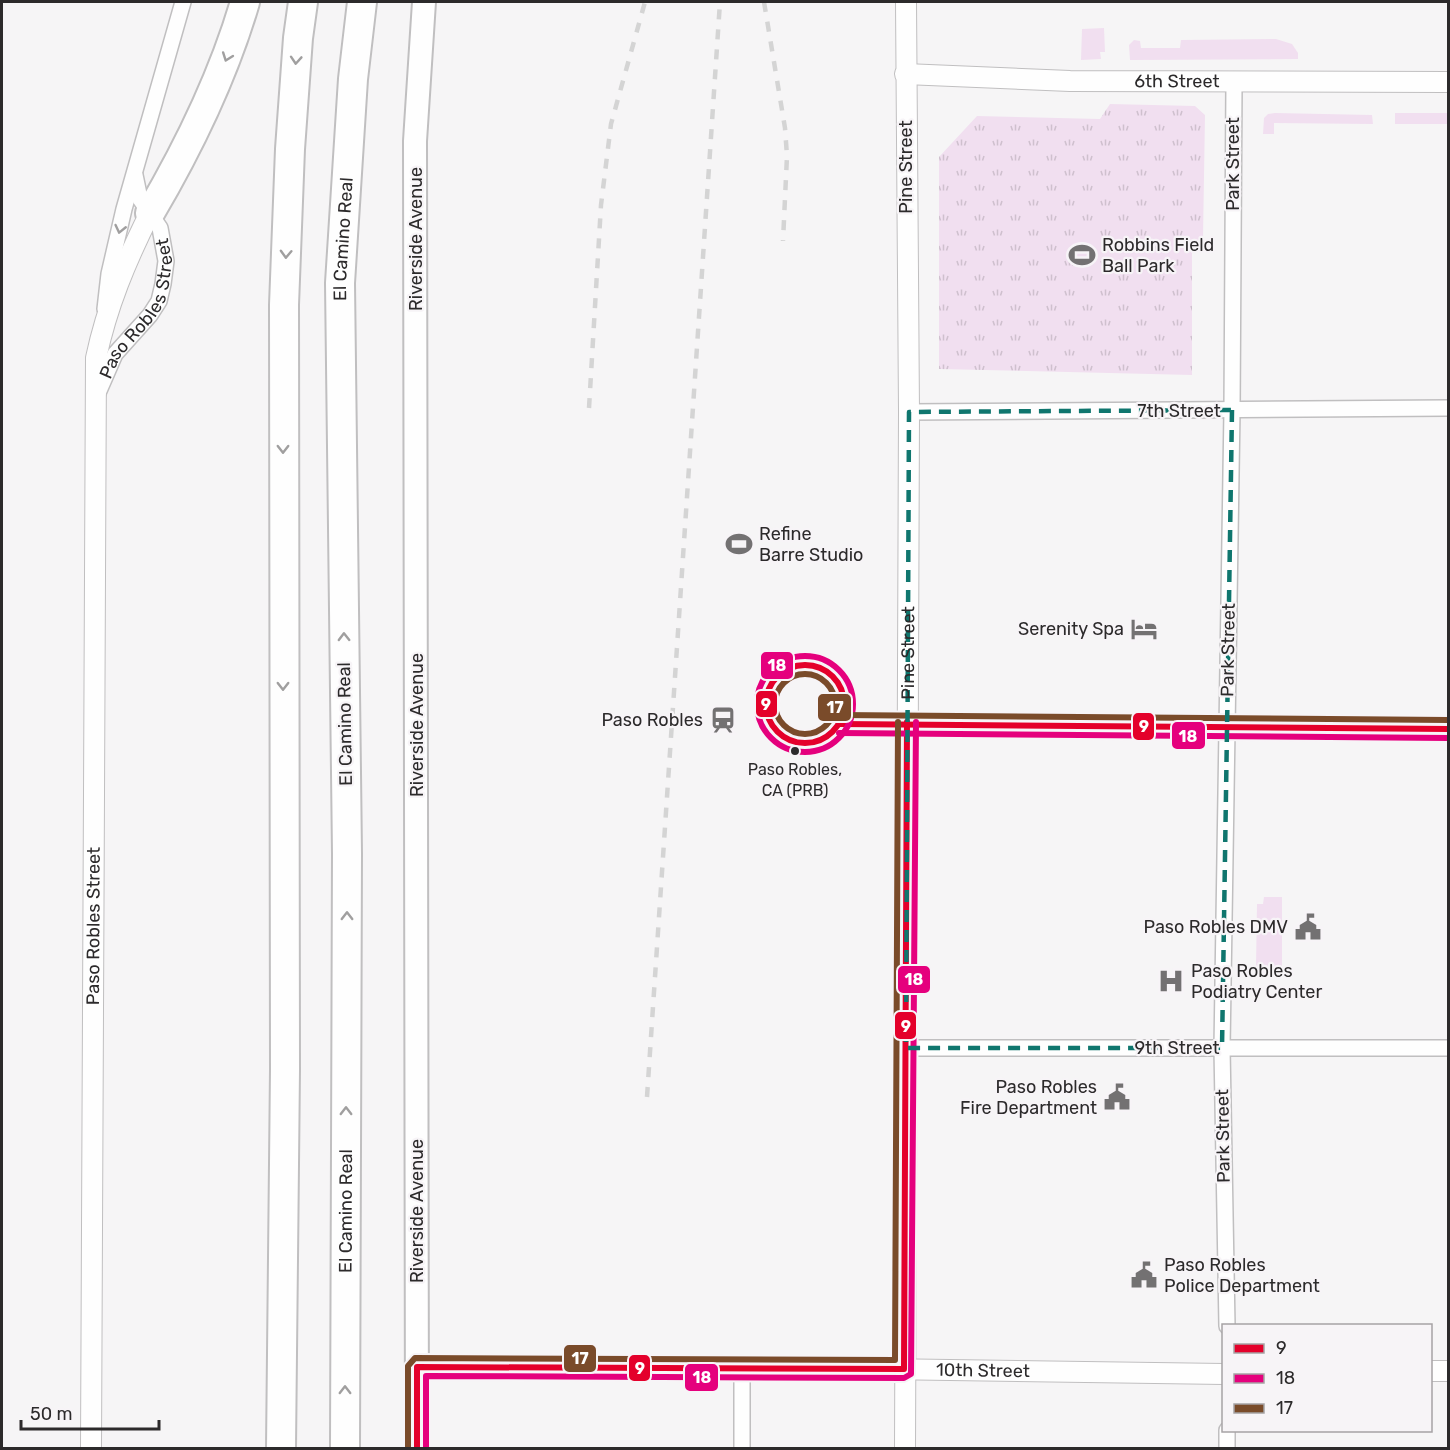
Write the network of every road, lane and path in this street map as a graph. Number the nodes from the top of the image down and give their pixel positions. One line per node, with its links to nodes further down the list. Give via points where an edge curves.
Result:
1 (183, 2): 10 (street, Paso Robles Street)
2 (245, 2): 11 (highway, one-way to 11, via 219,82)
3 (303, 2): 32 (highway, one-way to 32, via 290,149 284,305 285,1069)
4 (362, 2): 33 (highway, El Camino Real, one-way to 4, via 347,854 339,283)
5 (424, 2): 24 (main road, Riverside Avenue, via 416,141)
6 (906, 2): 7 (street, Pine Street)
7 (905, 74): 8 (street, 6th Street); 16 (street, Pine Street)
8 (1234, 82): 9 (street, 6th Street); 15 (street, Park Street)
9 (1449, 82)
10 (134, 172): 11 (street, Paso Robles Street, via 140,200); 12 (street, Paso Robles Street, one-way to 12, via 109,273)
11 (150, 213): 12 (street, Paso Robles Street); 13 (street, Paso Robles Street, via 160,228 166,261 159,301 115,354)
12 (105, 315): 13 (street, Paso Robles Street, via 96,358)
13 (94, 404): 31 (street, Paso Robles Street)
14 (1449, 408): 15 (street, 7th Street)
15 (1232, 410): 16 (street, 7th Street); 18 (street, Park Street)
16 (909, 412): 17 (street, Pine Street)
17 (907, 722): 18 (street); 20 (street, Pine Street)
18 (1226, 726): 19 (street); 21 (street, Park Street)
19 (1449, 729)
20 (906, 1048): 21 (street, 9th Street); 26 (street, Pine Street)
21 (1222, 1048): 22 (street, 9th Street); 23 (street, Park Street)
22 (1449, 1048)
23 (1227, 1324)
24 (417, 1367): 25 (street, 10th Street); 34 (main road, Riverside Avenue)
25 (742, 1367): 26 (street, 10th Street); 35 (street)
26 (904, 1369): 29 (street, 10th Street); 36 (street, Pine Street)
27 (1432, 1371): 28 (street)
28 (1449, 1371)
29 (1222, 1374)
30 (1227, 1432): 37 (street)
31 (91, 1449)
32 (280, 1449)
33 (345, 1449)
34 (417, 1449)
35 (742, 1449)
36 (905, 1449)
37 (1227, 1449)

